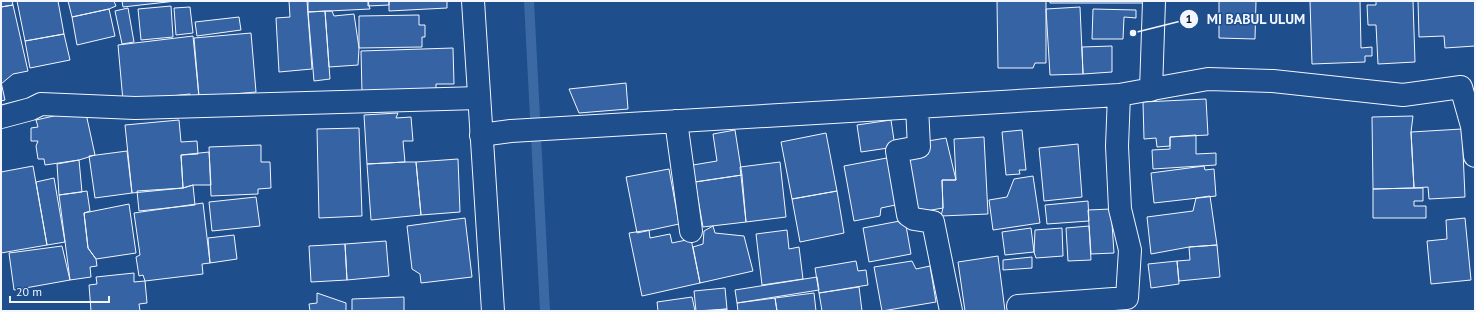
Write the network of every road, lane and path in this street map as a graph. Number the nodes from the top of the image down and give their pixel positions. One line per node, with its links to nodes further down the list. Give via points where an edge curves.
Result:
1 (473, 1): 5 (street)
2 (1154, 1): 3 (street)
3 (1151, 90): 4 (street); 9 (street, via 1208,79 1273,81 1403,95 1460,87)
4 (1119, 95): 6 (street); 13 (street, via 1117,146 1120,209 1130,250 1127,298)
5 (479, 98): 7 (street, via 135,108 41,104); 10 (street)
6 (917, 107): 8 (street); 15 (street, via 919,147 897,151 908,215 914,219 933,222)
7 (1, 117)
8 (676, 121): 10 (street); 12 (street)
9 (1473, 125): 11 (street)
10 (481, 135): 14 (street)
11 (1475, 156)
12 (690, 231)
13 (1018, 306)
14 (493, 311)
15 (951, 311)

